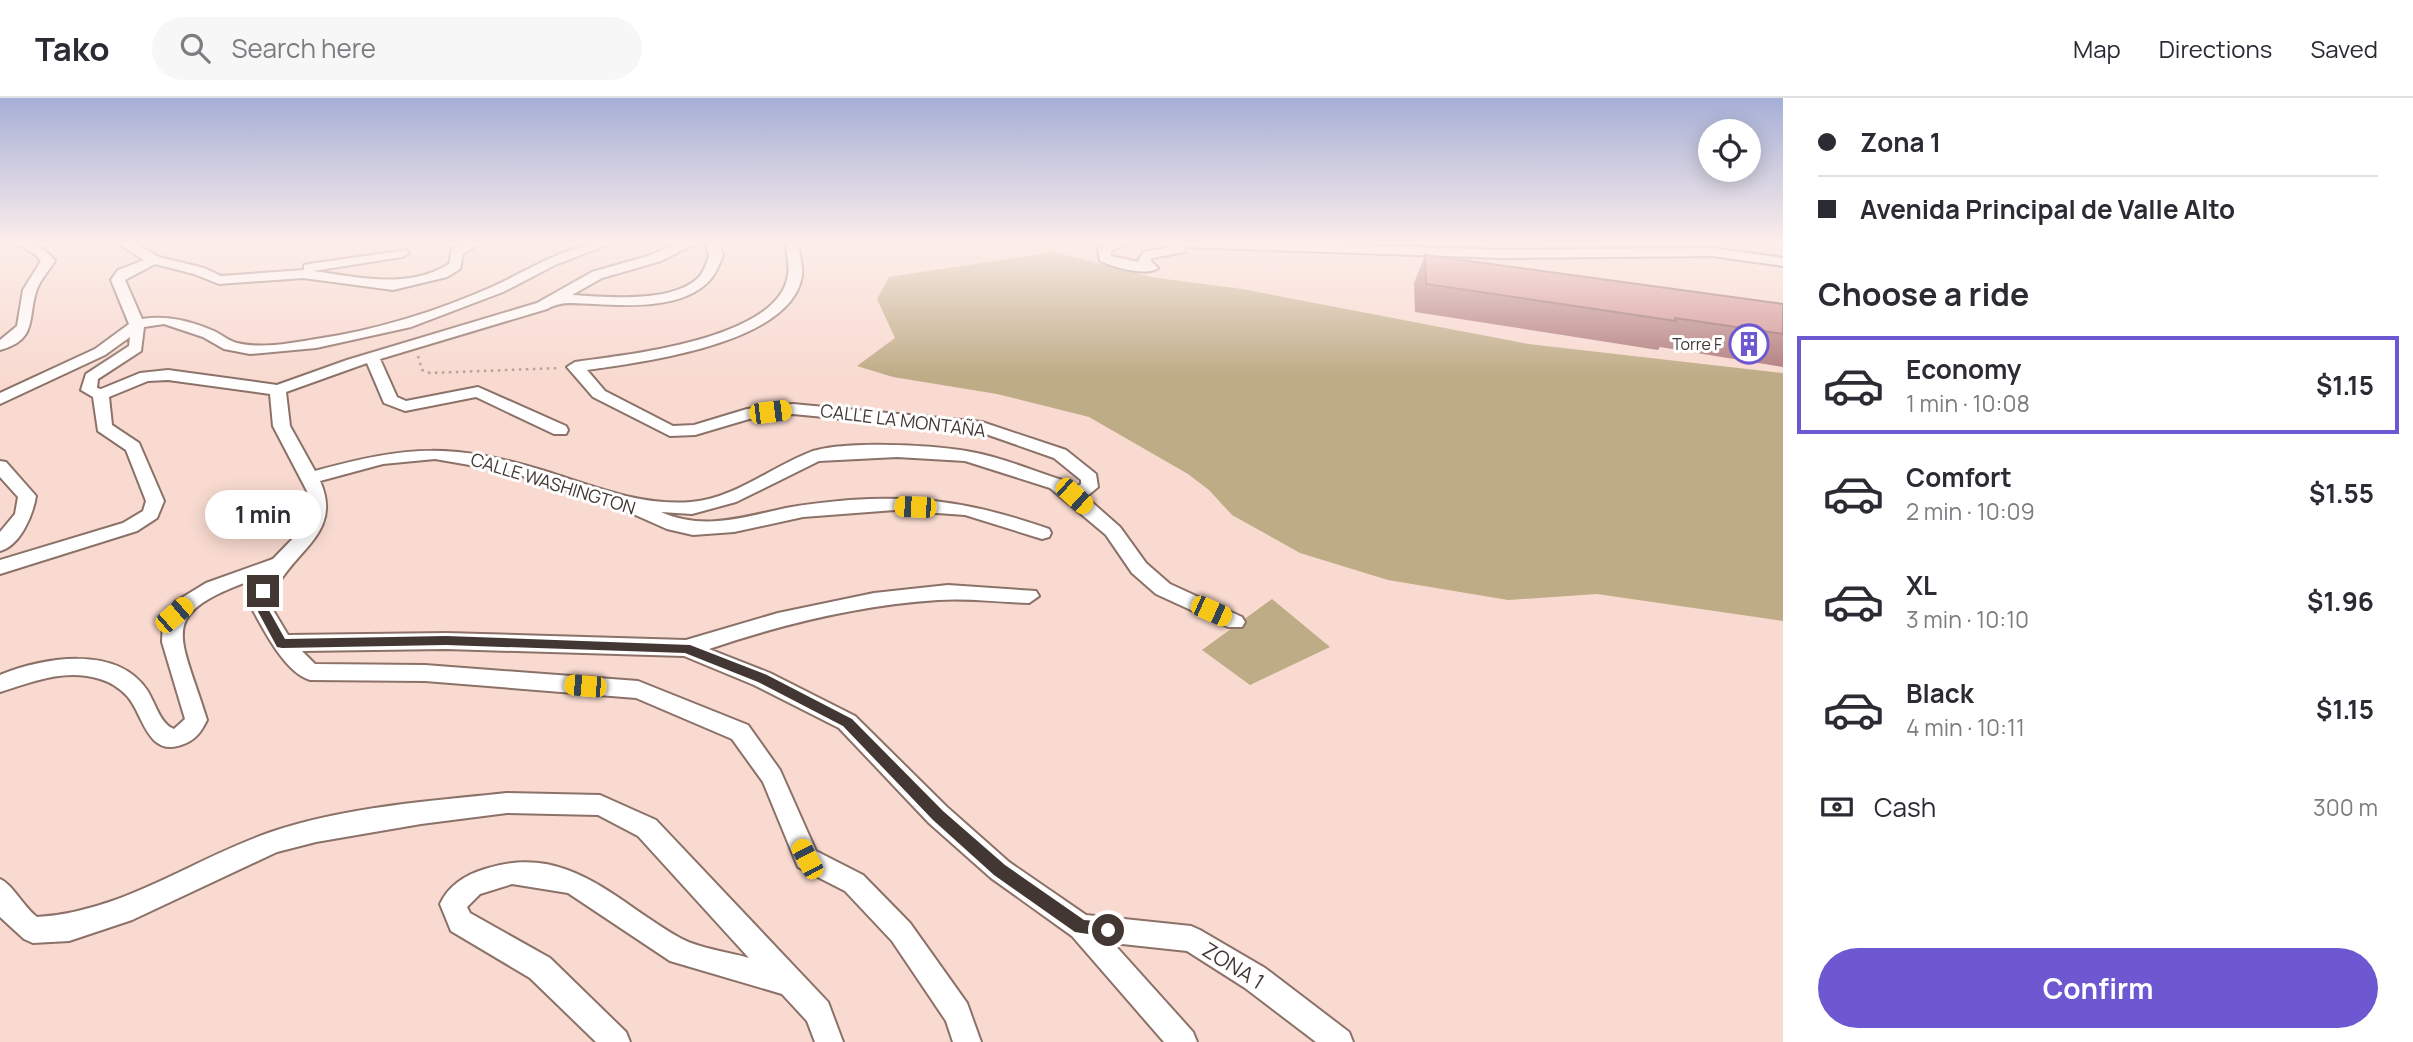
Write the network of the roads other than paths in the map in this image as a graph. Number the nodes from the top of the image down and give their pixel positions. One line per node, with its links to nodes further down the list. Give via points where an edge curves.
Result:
1 (32, 287): 9 (street, via 21,333)
2 (121, 287): 8 (street)
3 (502, 287): 8 (street, via 406,324 316,344 250,350 165,320)
4 (576, 287): 7 (street)
5 (691, 287): 7 (street, via 676,296 618,301)
6 (792, 287): 17 (street, CALLE LA MONTAÑA, via 780,306 759,323 731,335 575,367 599,394 670,431 793,409 982,427 1060,454 1090,478 1088,487)
7 (557, 298): 10 (street)
8 (138, 324): 12 (street, via 136,348 91,377 89,390); 13 (street, via 100,352)
9 (0, 346)
10 (372, 356): 11 (street); 14 (street, via 390,400 405,406 478,393)
11 (278, 390): 12 (street, via 168,375 145,376); 16 (street, via 276,408 282,431)
12 (101, 395): 22 (street, via 104,427 133,447 155,501 151,514 130,527)
13 (0, 399)
14 (560, 430)
15 (0, 466): 20 (street, via 27,496 24,515)
16 (311, 478): 18 (street, CALLE WASHINGTON, via 372,461 442,454 476,459); 21 (street, via 319,507 312,535)
17 (1074, 496): 18 (street, CALLE LA MONTAÑA, via 1056,484 965,456 848,452 815,456 730,498 692,508); 24 (street, via 1113,531 1139,568 1163,589)
18 (629, 504): 19 (street, CALLE WASHINGTON, via 664,522 694,529 871,505 987,513)
19 (1042, 533)
20 (0, 545)
21 (279, 564): 25 (street, via 260,606); 27 (street, via 191,599 174,615 170,631 197,720 181,737 161,734 134,689 109,673 59,667 22,673)
22 (0, 567)
23 (1028, 596): 26 (street, via 937,593 750,626)
24 (1235, 622)
25 (282, 643): 26 (street, ZONA 1, via 446,641); 33 (street, via 310,672 425,673 638,690 740,732 772,777 807,859 854,883 901,932 957,1013)
26 (686, 648): 29 (street, ZONA 1, via 762,678 847,722 938,815 1000,870)
27 (0, 684)
28 (0, 891): 30 (street, via 12,914 33,930 69,928 123,911 273,842 316,831 507,803 600,805 647,828)
29 (1081, 927): 34 (street); 35 (street, ZONA 1, via 1191,939 1255,978)
30 (790, 982): 31 (street, via 679,952 573,882 512,872 472,884 453,904 460,922 540,968); 32 (street, via 818,1013)
31 (616, 1042)
32 (829, 1042)
33 (967, 1042)
34 (1183, 1042)
35 (1339, 1042)

